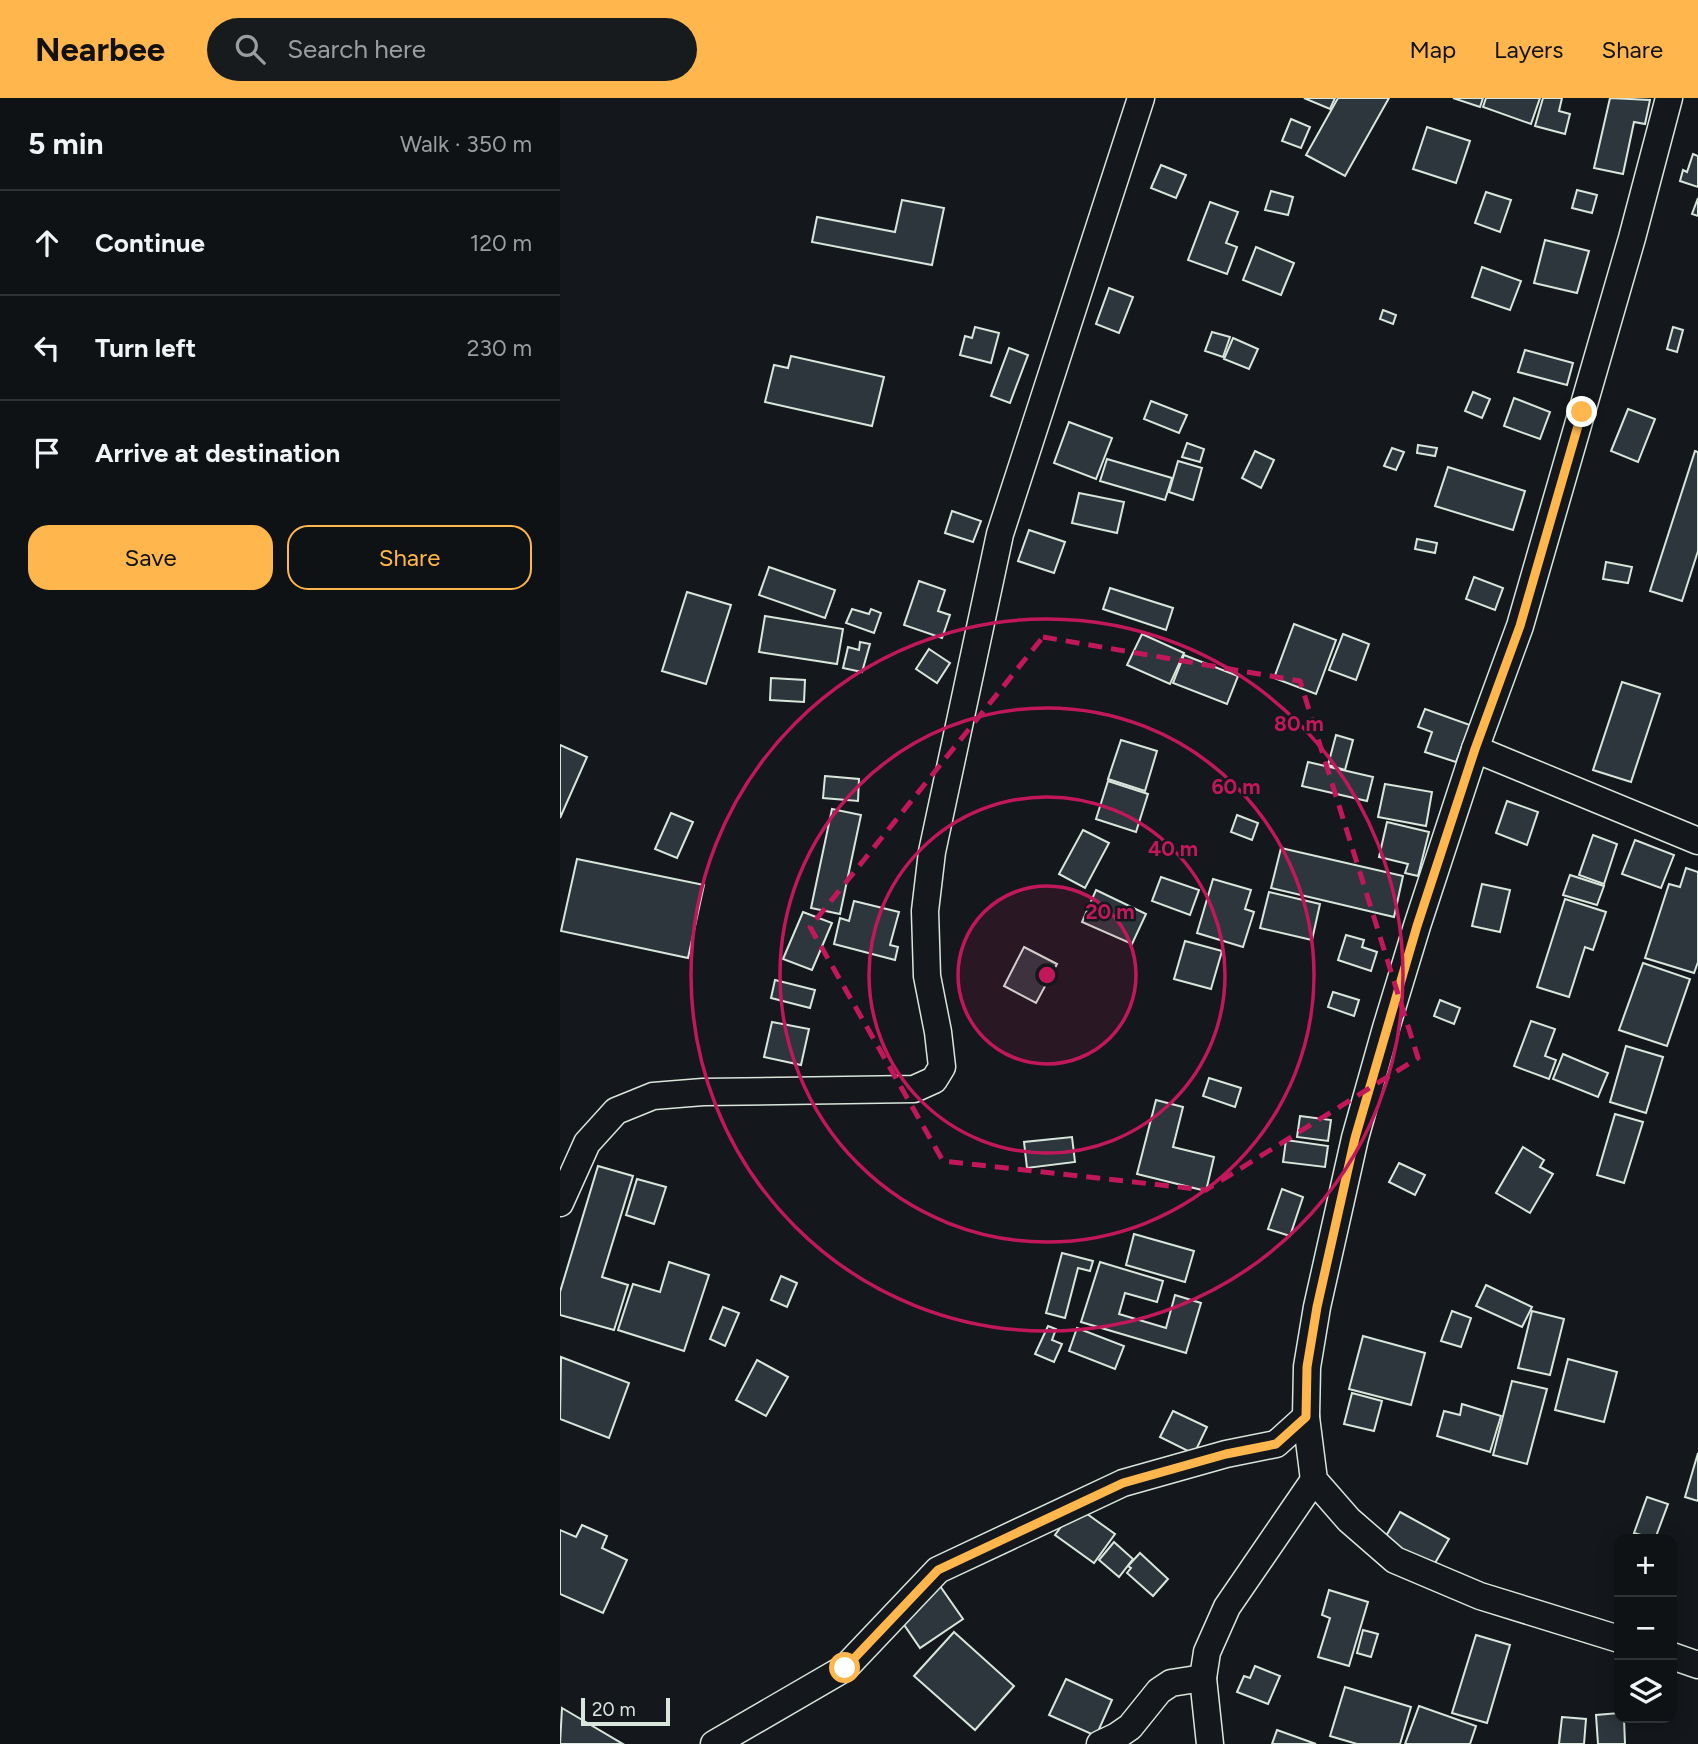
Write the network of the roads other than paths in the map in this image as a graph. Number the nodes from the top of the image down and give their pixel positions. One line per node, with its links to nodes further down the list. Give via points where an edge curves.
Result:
1 (1141, 98): 5 (street, via 1000,534 932,852 925,911 927,976 942,1067 934,1080 914,1089 653,1096 616,1111 587,1143)
2 (1669, 98): 3 (street, via 1520,626)
3 (1475, 749): 4 (street); 6 (street, via 1355,1138 1317,1307 1307,1367)
4 (1698, 841)
5 (560, 1203)
6 (1306, 1417): 7 (street); 12 (street, via 1276,1444 1123,1483 938,1570 845,1668)
7 (1314, 1480): 8 (street, via 1349,1520 1395,1560 1480,1595); 11 (street, via 1227,1607 1207,1652)
8 (1614, 1637)
9 (1677, 1658): 10 (street)
10 (1698, 1665)
11 (1203, 1678): 13 (street, via 1171,1683 1159,1690 1130,1727); 14 (street)
12 (714, 1744)
13 (1100, 1744)
14 (1210, 1744)

